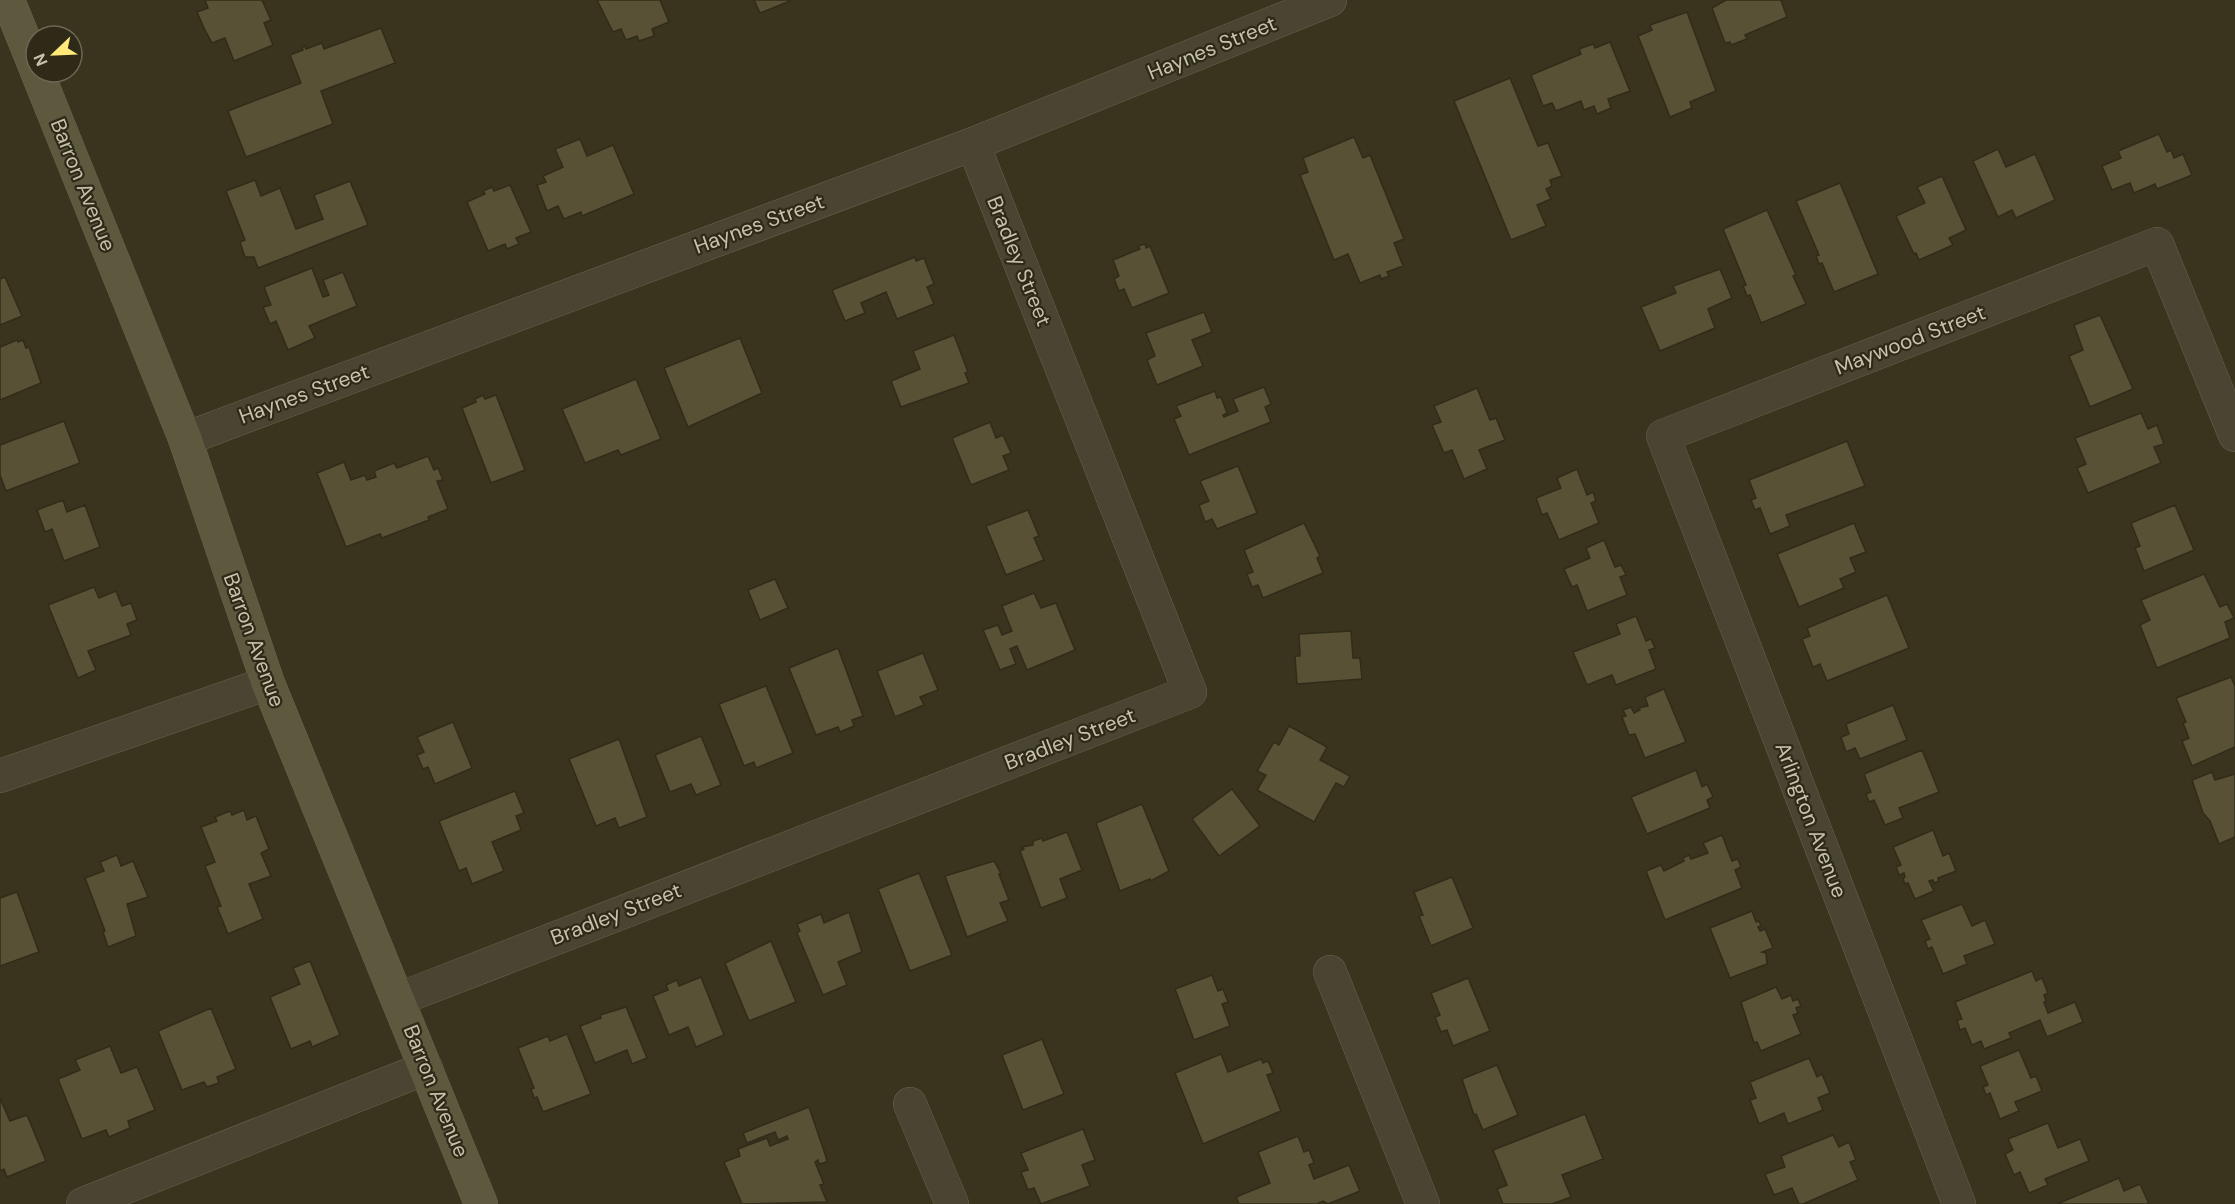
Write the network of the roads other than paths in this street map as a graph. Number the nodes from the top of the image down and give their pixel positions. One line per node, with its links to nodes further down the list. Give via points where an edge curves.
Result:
1 (8, 0): 3 (main road, Barron Avenue)
2 (1330, 0): 5 (street, Haynes Street)
3 (24, 39)
4 (42, 84): 8 (main road, Barron Avenue)
5 (973, 144): 8 (street, Haynes Street); 12 (street, Bradley Street, via 1190,692)
6 (2235, 435): 7 (street, Maywood Street, via 2157,244)
7 (1663, 436): 19 (street, Arlington Avenue)
8 (185, 439): 9 (main road, Barron Avenue)
9 (268, 683): 10 (street); 12 (main road, Barron Avenue)
10 (0, 776)
11 (1330, 972): 18 (street)
12 (399, 999): 13 (main road, Barron Avenue)
13 (426, 1068): 15 (street); 16 (main road, Barron Avenue)
14 (910, 1104): 17 (street)
15 (83, 1204)
16 (481, 1204)
17 (952, 1204)
18 (1423, 1204)
19 (1959, 1204)

